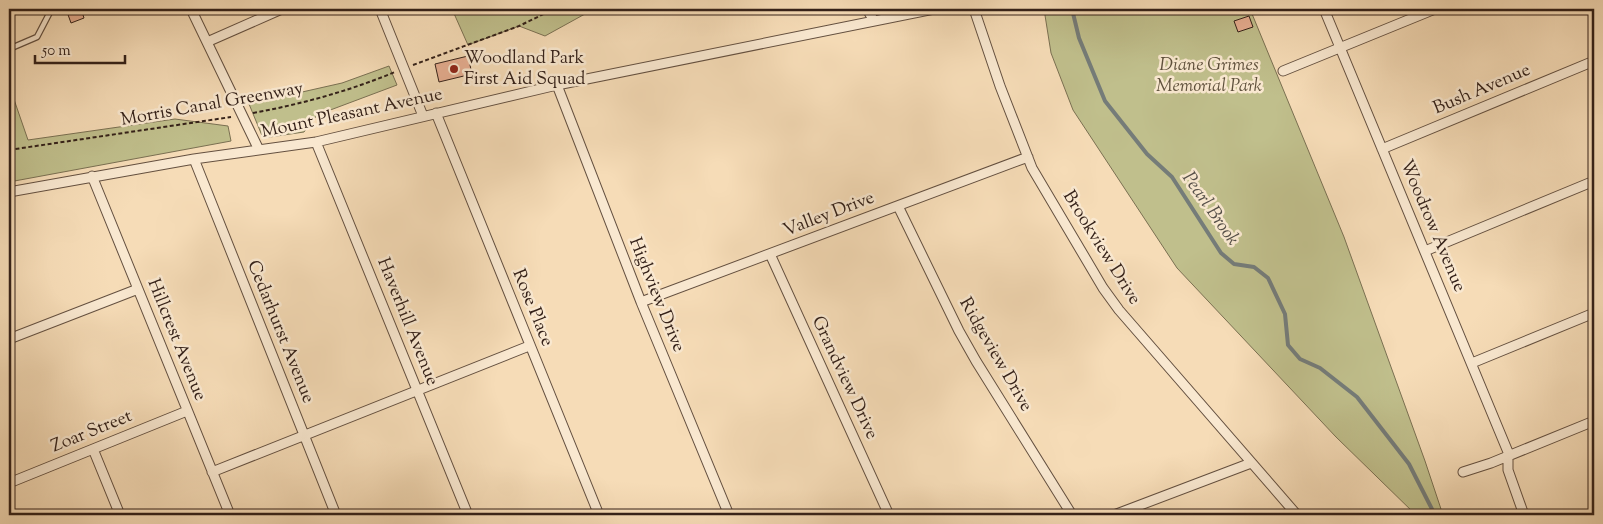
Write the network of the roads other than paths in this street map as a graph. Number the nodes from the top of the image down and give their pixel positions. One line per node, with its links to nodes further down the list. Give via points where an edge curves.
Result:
1 (50, 9): 13 (lane, via 37,37)
2 (191, 9): 11 (street)
3 (282, 9): 11 (street)
4 (380, 9): 18 (street)
5 (868, 9): 10 (street)
6 (934, 9): 10 (street, Mount Pleasant Avenue)
7 (974, 9): 22 (street, Brookview Drive)
8 (1324, 9): 12 (street, Woodrow Avenue)
9 (1434, 9): 12 (street)
10 (874, 21): 16 (street, Mount Pleasant Avenue)
11 (207, 42): 21 (street)
12 (1341, 48): 15 (street); 20 (street, Woodrow Avenue)
13 (9, 49)
14 (1594, 61): 20 (street, Bush Avenue)
15 (1283, 70)
16 (557, 85): 17 (street, Mount Pleasant Avenue); 31 (street, Highview Drive)
17 (436, 113): 18 (street, Mount Pleasant Avenue); 34 (street, Rose Place)
18 (423, 116): 19 (street, Mount Pleasant Avenue)
19 (316, 142): 21 (street, Mount Pleasant Avenue); 36 (street, Haverhill Avenue)
20 (1382, 149): 28 (street, Woodrow Avenue)
21 (258, 150): 23 (street, Mount Pleasant Avenue)
22 (1028, 157): 27 (street, Valley Drive); 42 (street, Brookview Drive, via 1102,288)
23 (194, 159): 24 (street, Mount Pleasant Avenue); 39 (street, Cedarhurst Avenue)
24 (92, 176): 26 (street, Mount Pleasant Avenue); 30 (street, Hillcrest Avenue)
25 (1594, 181): 28 (street)
26 (9, 192)
27 (898, 206): 29 (street, Valley Drive); 53 (street, Ridgeview Drive, via 959,331)
28 (1425, 251): 35 (street, Woodrow Avenue)
29 (770, 254): 31 (street, Valley Drive); 52 (street, Grandview Drive)
30 (138, 289): 33 (street); 37 (street, Hillcrest Avenue)
31 (641, 302): 51 (street, Highview Drive)
32 (1594, 313): 35 (street)
33 (9, 339)
34 (529, 346): 36 (street); 50 (street, Rose Place)
35 (1472, 364): 41 (street, Woodrow Avenue)
36 (417, 390): 39 (street); 49 (street, Haverhill Avenue)
37 (187, 411): 40 (street, Zoar Street); 43 (street, Hillcrest Avenue)
38 (1594, 421): 41 (street)
39 (304, 436): 43 (street); 48 (street, Cedarhurst Avenue)
40 (93, 449): 45 (street, Zoar Street); 46 (street)
41 (1508, 457): 44 (street); 56 (street, Woodrow Avenue, via 1510,477)
42 (1251, 463): 54 (street); 55 (street, Brookview Drive)
43 (212, 472): 47 (street, Hillcrest Avenue)
44 (1463, 472)
45 (9, 484)
46 (120, 515)
47 (230, 515)
48 (336, 515)
49 (468, 515)
50 (599, 515)
51 (729, 515)
52 (889, 515)
53 (1072, 515)
54 (1114, 515)
55 (1297, 515)
56 (1524, 515)

